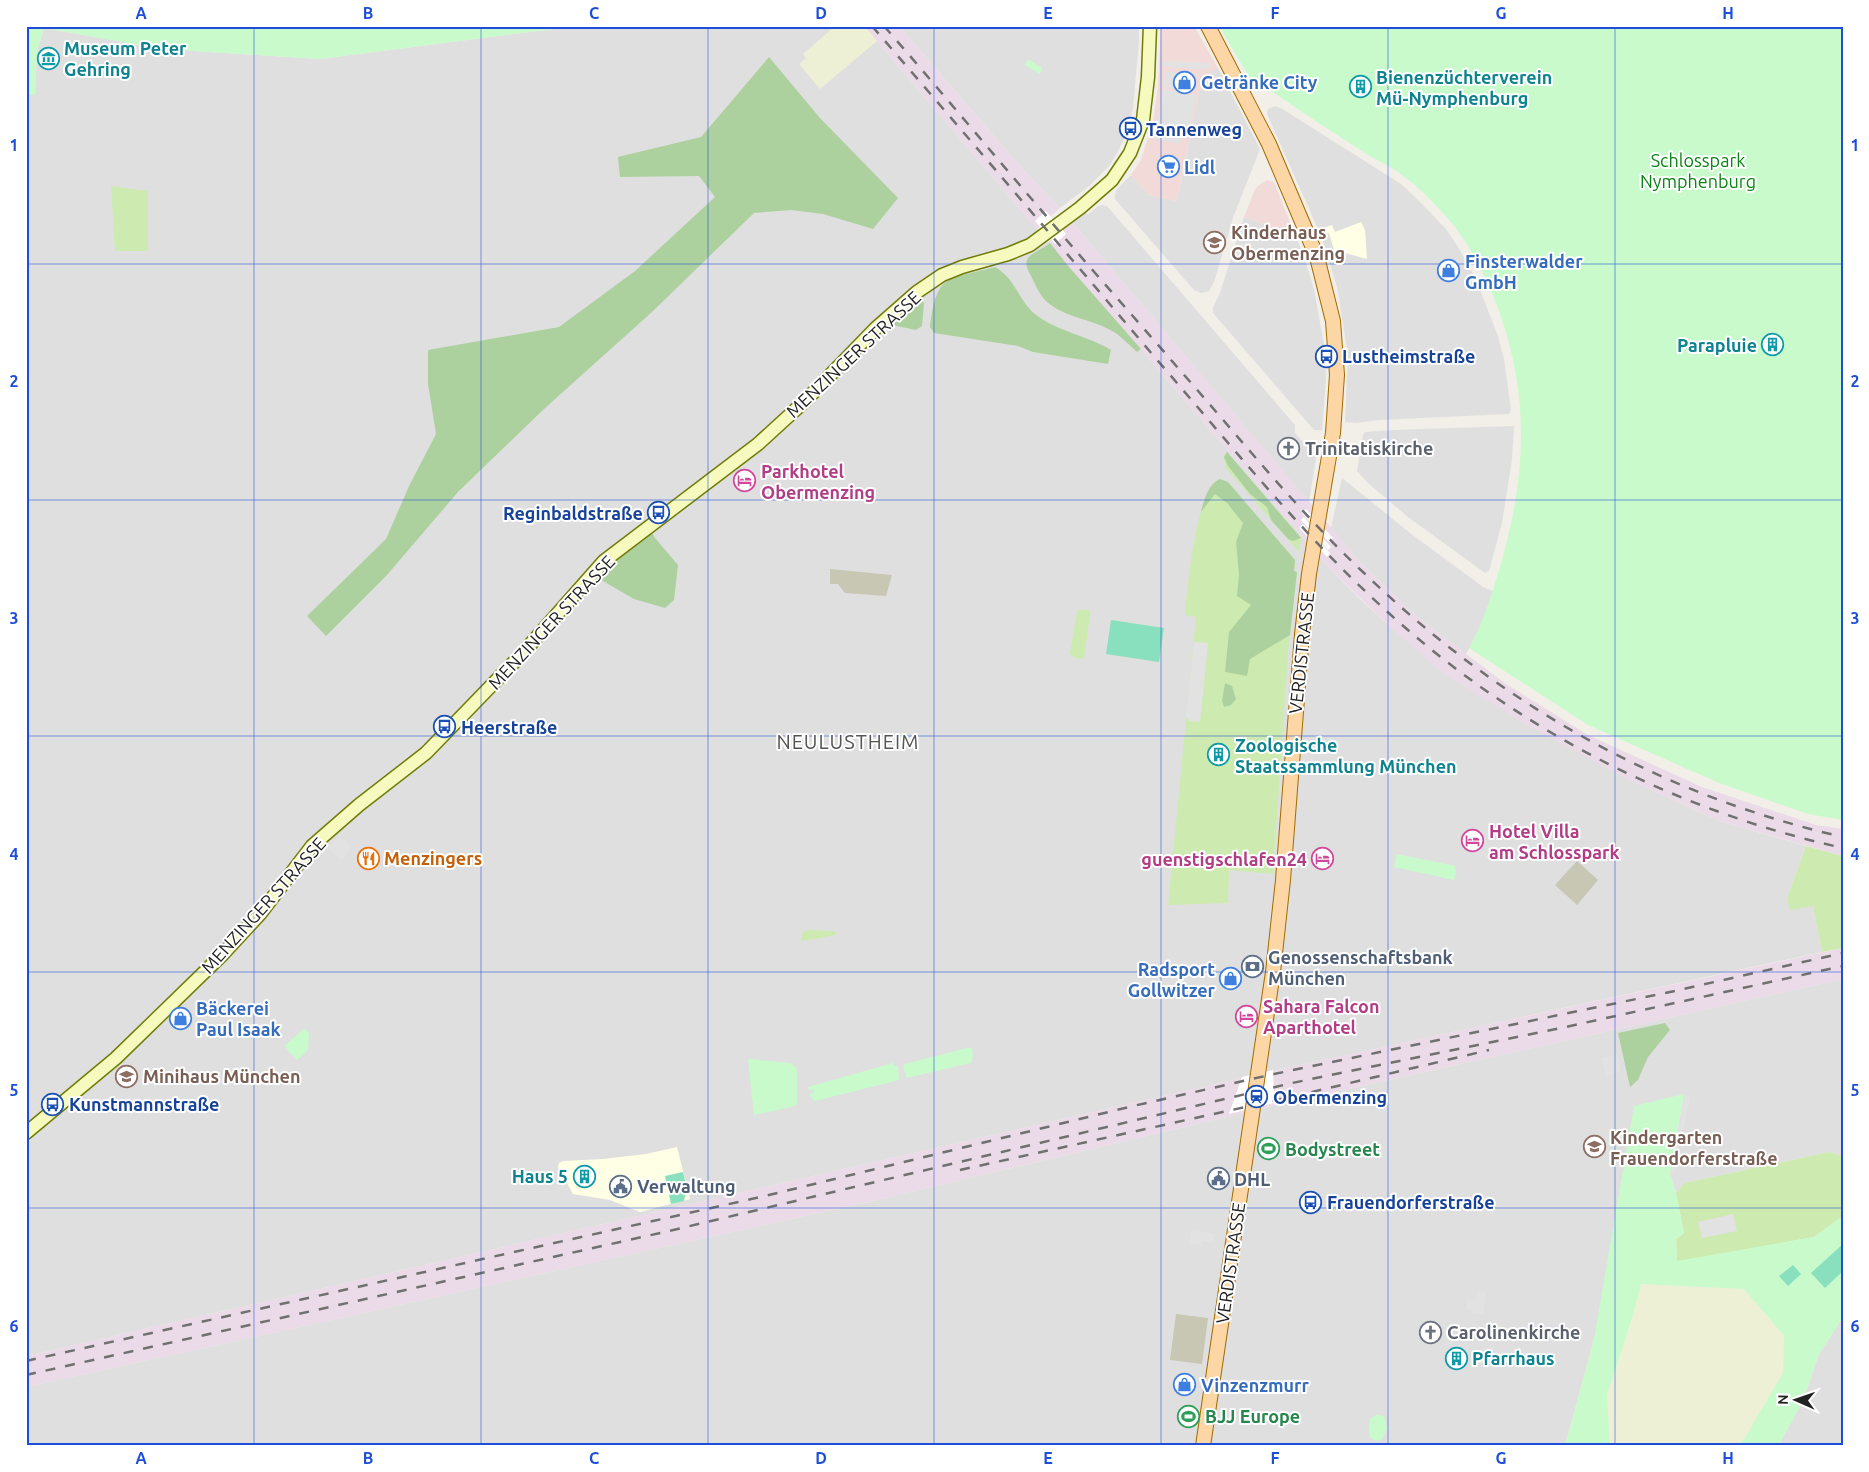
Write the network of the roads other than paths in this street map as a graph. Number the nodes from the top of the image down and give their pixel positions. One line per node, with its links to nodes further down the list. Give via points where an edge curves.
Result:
1 (1150, 26): 3 (street, MENZINGER STRASSE, via 1143,120 1130,153 1112,180 1030,245 942,275 917,292 758,444 604,561 522,655 426,753 312,846 260,914 224,954 116,1058)
2 (1208, 26): 4 (main road, VERDISTRASSE, via 1269,144 1308,234 1333,321 1337,376 1335,415 1300,656 1278,927)
3 (26, 1133)
4 (1204, 1446)

